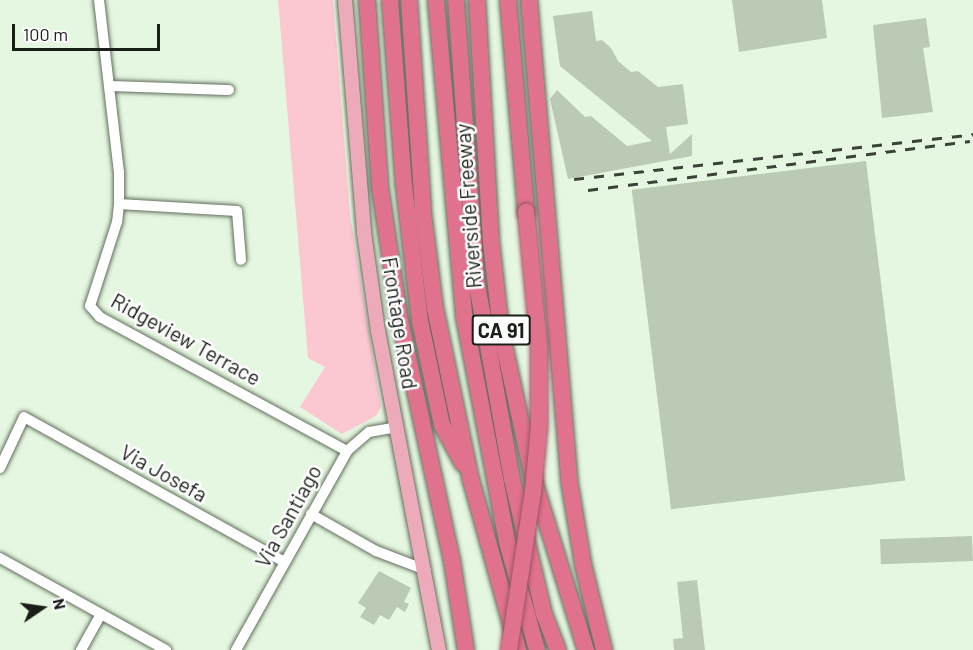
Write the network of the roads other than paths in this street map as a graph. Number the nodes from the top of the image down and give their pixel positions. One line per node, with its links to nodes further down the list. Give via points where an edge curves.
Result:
1 (99, 0): 11 (street, Ridgeview Terrace)
2 (345, 0): 15 (main road, Frontage Road, via 364,234)
3 (367, 0): 28 (highway, via 380,187 395,293 452,561)
4 (390, 0): 18 (highway, via 404,185 420,321 442,425)
5 (409, 0): 18 (highway, Riverside Freeway / CA 91, via 423,213 435,308)
6 (436, 0): 31 (highway, via 464,316 488,453)
7 (456, 0): 32 (highway, via 476,279 512,479 544,614)
8 (477, 0): 33 (highway, Riverside Freeway / CA 91, via 491,242 501,331 533,478)
9 (508, 0): 29 (highway, bridge, via 539,346 539,426 533,492)
10 (529, 0): 34 (highway, via 569,480 583,564)
11 (109, 86): 12 (street); 13 (street, Ridgeview Terrace)
12 (229, 90)
13 (119, 204): 14 (street, via 237,211); 16 (street, Ridgeview Terrace, via 107,258 91,295 90,306 100,317)
14 (242, 260)
15 (396, 427): 16 (street, Via Santiago, via 369,432); 22 (main road, Frontage Road)
16 (347, 451): 19 (street, Via Santiago)
17 (0, 468): 21 (street, Via Josefa, via 24,417)
18 (471, 480): 30 (highway, Riverside Freeway / CA 91)
19 (311, 514): 21 (street, Via Santiago); 22 (street, via 376,551)
20 (0, 558): 23 (street)
21 (284, 562): 26 (street, Via Santiago)
22 (426, 570): 27 (main road, Frontage Road)
23 (101, 614): 24 (street); 25 (street)
24 (81, 650)
25 (166, 650)
26 (236, 650)
27 (439, 650)
28 (466, 650)
29 (509, 650)
30 (518, 650)
31 (537, 650)
32 (558, 650)
33 (586, 650)
34 (604, 650)

